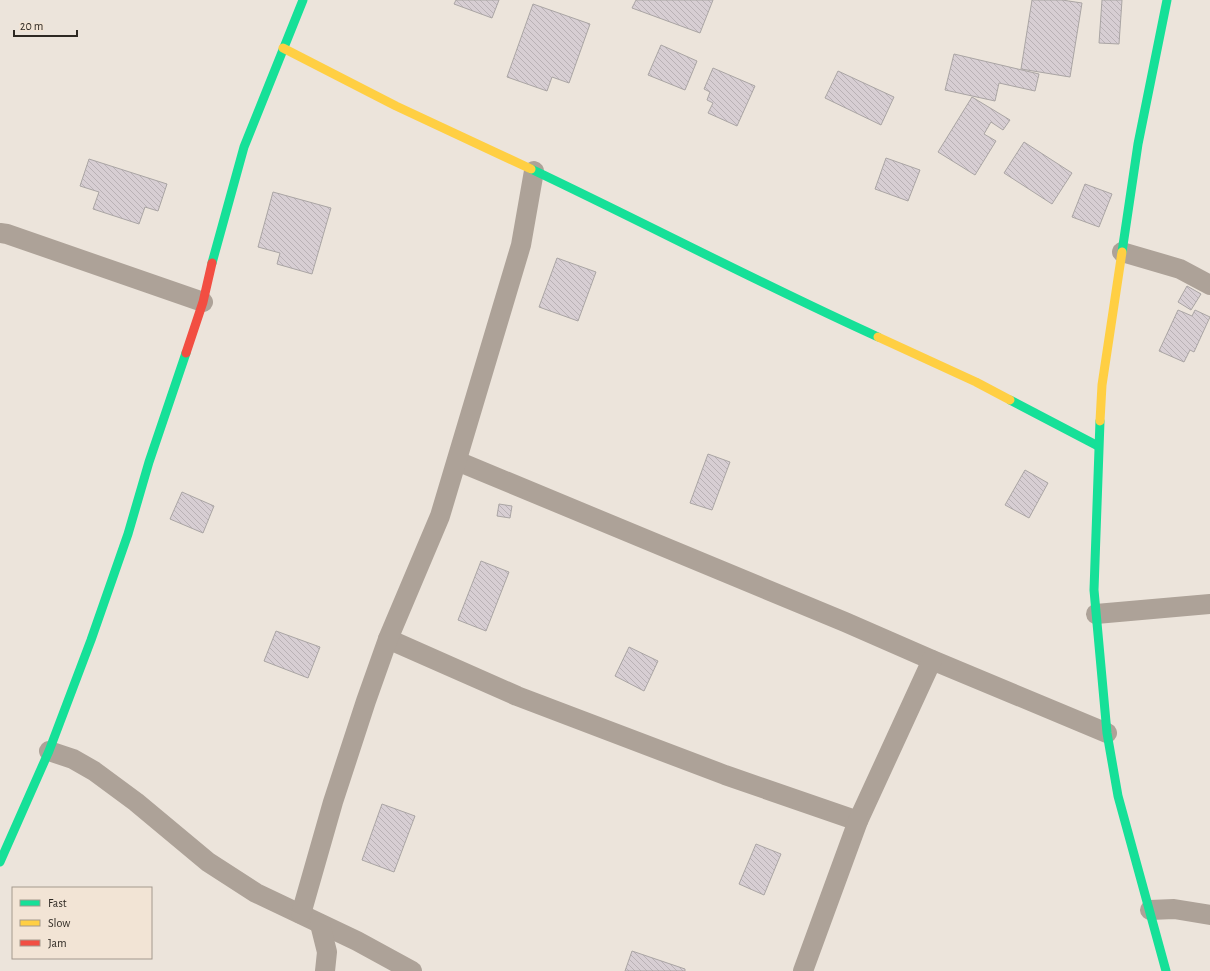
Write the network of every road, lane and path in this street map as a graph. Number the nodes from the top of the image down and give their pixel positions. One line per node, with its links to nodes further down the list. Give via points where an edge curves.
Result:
1 (303, 0): 3 (street)
2 (1167, 0): 6 (street, via 1138,144)
3 (283, 48): 4 (street, via 396,106); 8 (street, via 244,147)
4 (534, 171): 9 (street, via 812,307 976,382); 10 (street, via 521,245)
5 (0, 233): 8 (street)
6 (1122, 252): 7 (street, via 1180,269); 9 (street, via 1102,386)
7 (1210, 285)
8 (203, 302): 16 (street, via 148,462 128,534)
9 (1098, 446): 12 (street, via 1094,590)
10 (457, 461): 13 (street, via 440,516); 14 (street)
11 (1210, 604): 12 (street)
12 (1096, 614): 15 (street)
13 (388, 639): 17 (street, via 524,699 725,775); 20 (street, via 333,802)
14 (932, 660): 15 (street); 17 (street)
15 (1107, 734): 19 (street, via 1118,796)
16 (49, 751): 18 (street); 20 (street, via 94,771 208,862 256,893)
17 (858, 821): 25 (street)
18 (0, 862)
19 (1150, 910): 21 (street); 26 (street)
20 (301, 914): 22 (street)
21 (1210, 915)
22 (320, 924): 23 (street, via 327,952); 24 (street, via 357,940)
23 (325, 971)
24 (412, 971)
25 (803, 971)
26 (1166, 971)

